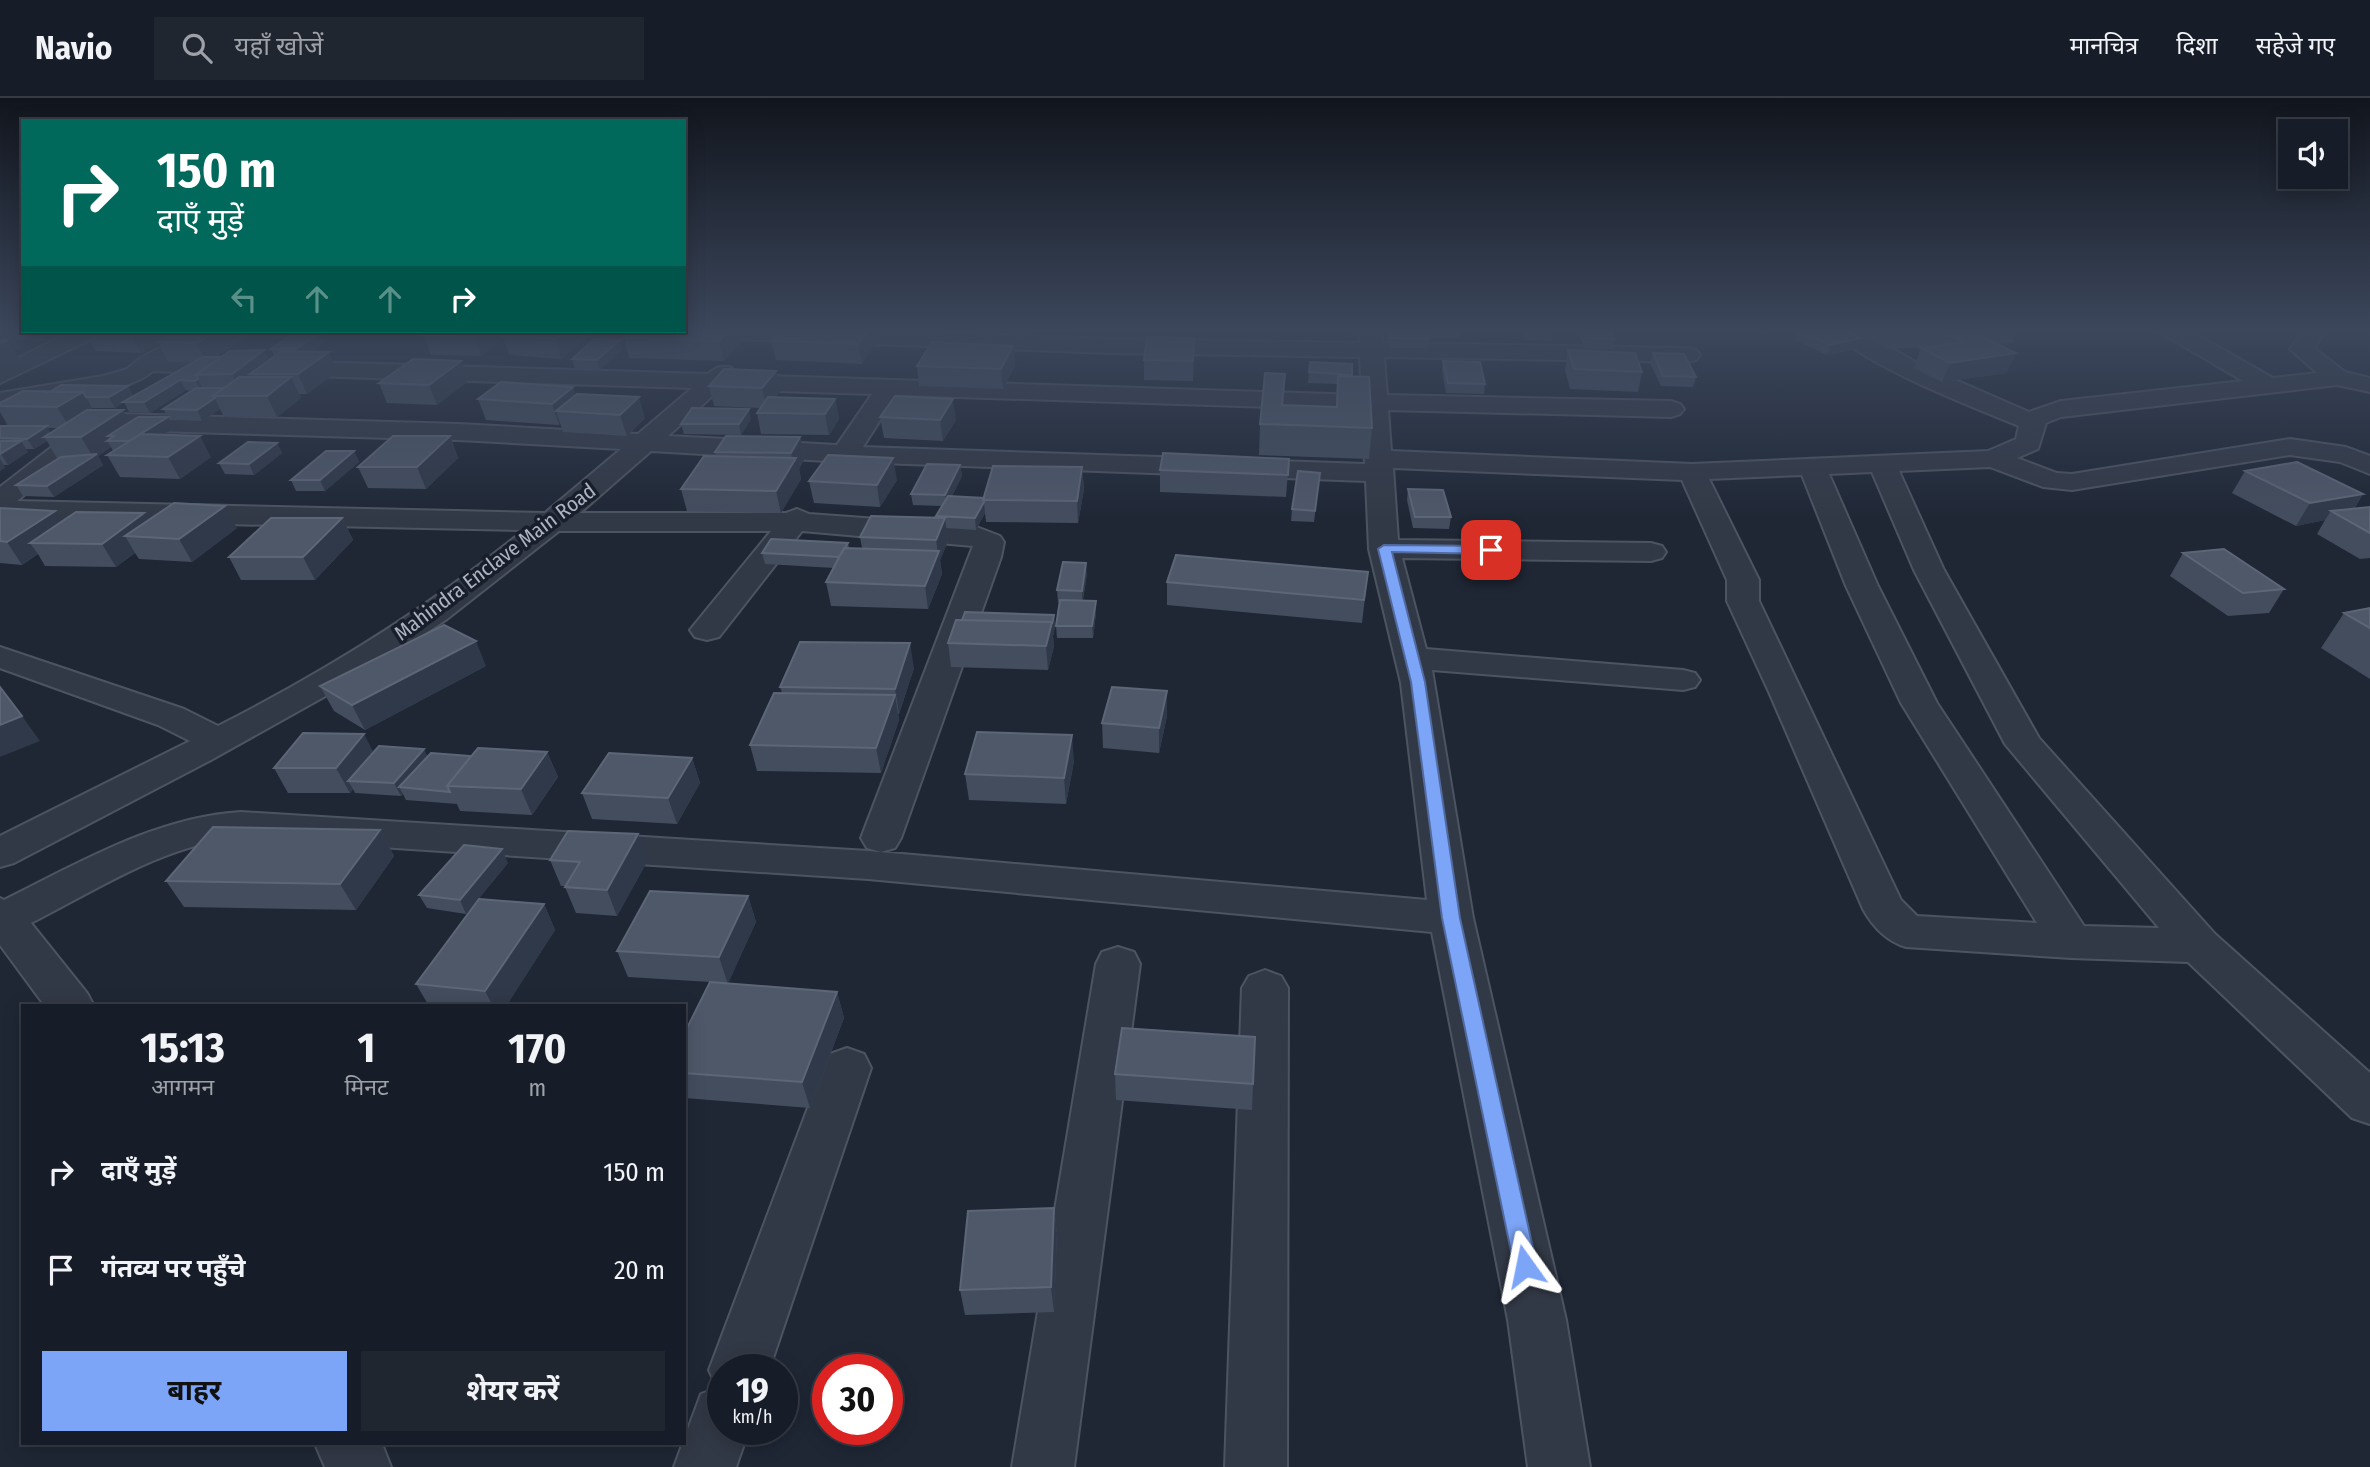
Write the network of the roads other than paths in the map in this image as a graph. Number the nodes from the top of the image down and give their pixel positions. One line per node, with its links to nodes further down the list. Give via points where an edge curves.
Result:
1 (57, 392): 9 (street)
2 (146, 392): 12 (street)
3 (702, 392): 14 (street, Mahindra Enclave Main Road)
4 (886, 392): 15 (street)
5 (1007, 392): 10 (street)
6 (1374, 392): 10 (street)
7 (1957, 392): 13 (street)
8 (2216, 392): 13 (street, via 2061,409 2039,414)
9 (0, 400)
10 (1375, 404): 11 (street); 18 (street)
11 (1671, 409)
12 (101, 421): 14 (street); 22 (street)
13 (2032, 422): 16 (street, via 2029,443)
14 (644, 443): 15 (street); 24 (street, Mahindra Enclave Main Road)
15 (846, 454): 18 (street); 25 (street)
16 (1993, 460): 17 (street); 19 (street, via 2053,481 2072,482 2290,446 2346,456)
17 (1882, 464): 20 (street); 38 (street, via 1929,570 2024,744)
18 (1379, 466): 21 (street); 26 (street)
19 (2370, 466)
20 (1812, 467): 21 (street); 37 (street, via 1861,586 1919,703)
21 (1692, 472): 37 (street, via 1744,580 1743,601 1884,909 1906,930)
22 (0, 501)
23 (0, 507): 24 (street)
24 (551, 522): 25 (street); 32 (street, Mahindra Enclave Main Road, via 393,640 310,692)
25 (793, 523): 28 (street); 33 (street, via 974,535 989,542)
26 (1384, 549): 27 (street); 30 (street)
27 (1651, 552)
28 (708, 630)
29 (0, 657): 32 (street, via 171,717 205,734)
30 (1412, 658): 31 (street); 36 (street)
31 (1683, 680)
32 (212, 743): 34 (street, Mahindra Enclave Main Road)
33 (881, 838)
34 (0, 853)
35 (2, 916): 36 (street, via 149,847 209,827 241,825 869,865); 41 (street)
36 (1451, 918): 51 (street, via 1537,1320)
37 (2071, 942): 38 (street)
38 (2199, 946): 43 (street)
39 (1118, 964): 49 (street)
40 (1265, 988): 50 (street)
41 (69, 1004)
42 (847, 1068): 44 (street)
43 (2370, 1103)
44 (745, 1354)
45 (347, 1445): 47 (street)
46 (713, 1445): 48 (street)
47 (360, 1467)
48 (705, 1467)
49 (1043, 1467)
50 (1256, 1467)
51 (1559, 1467)

